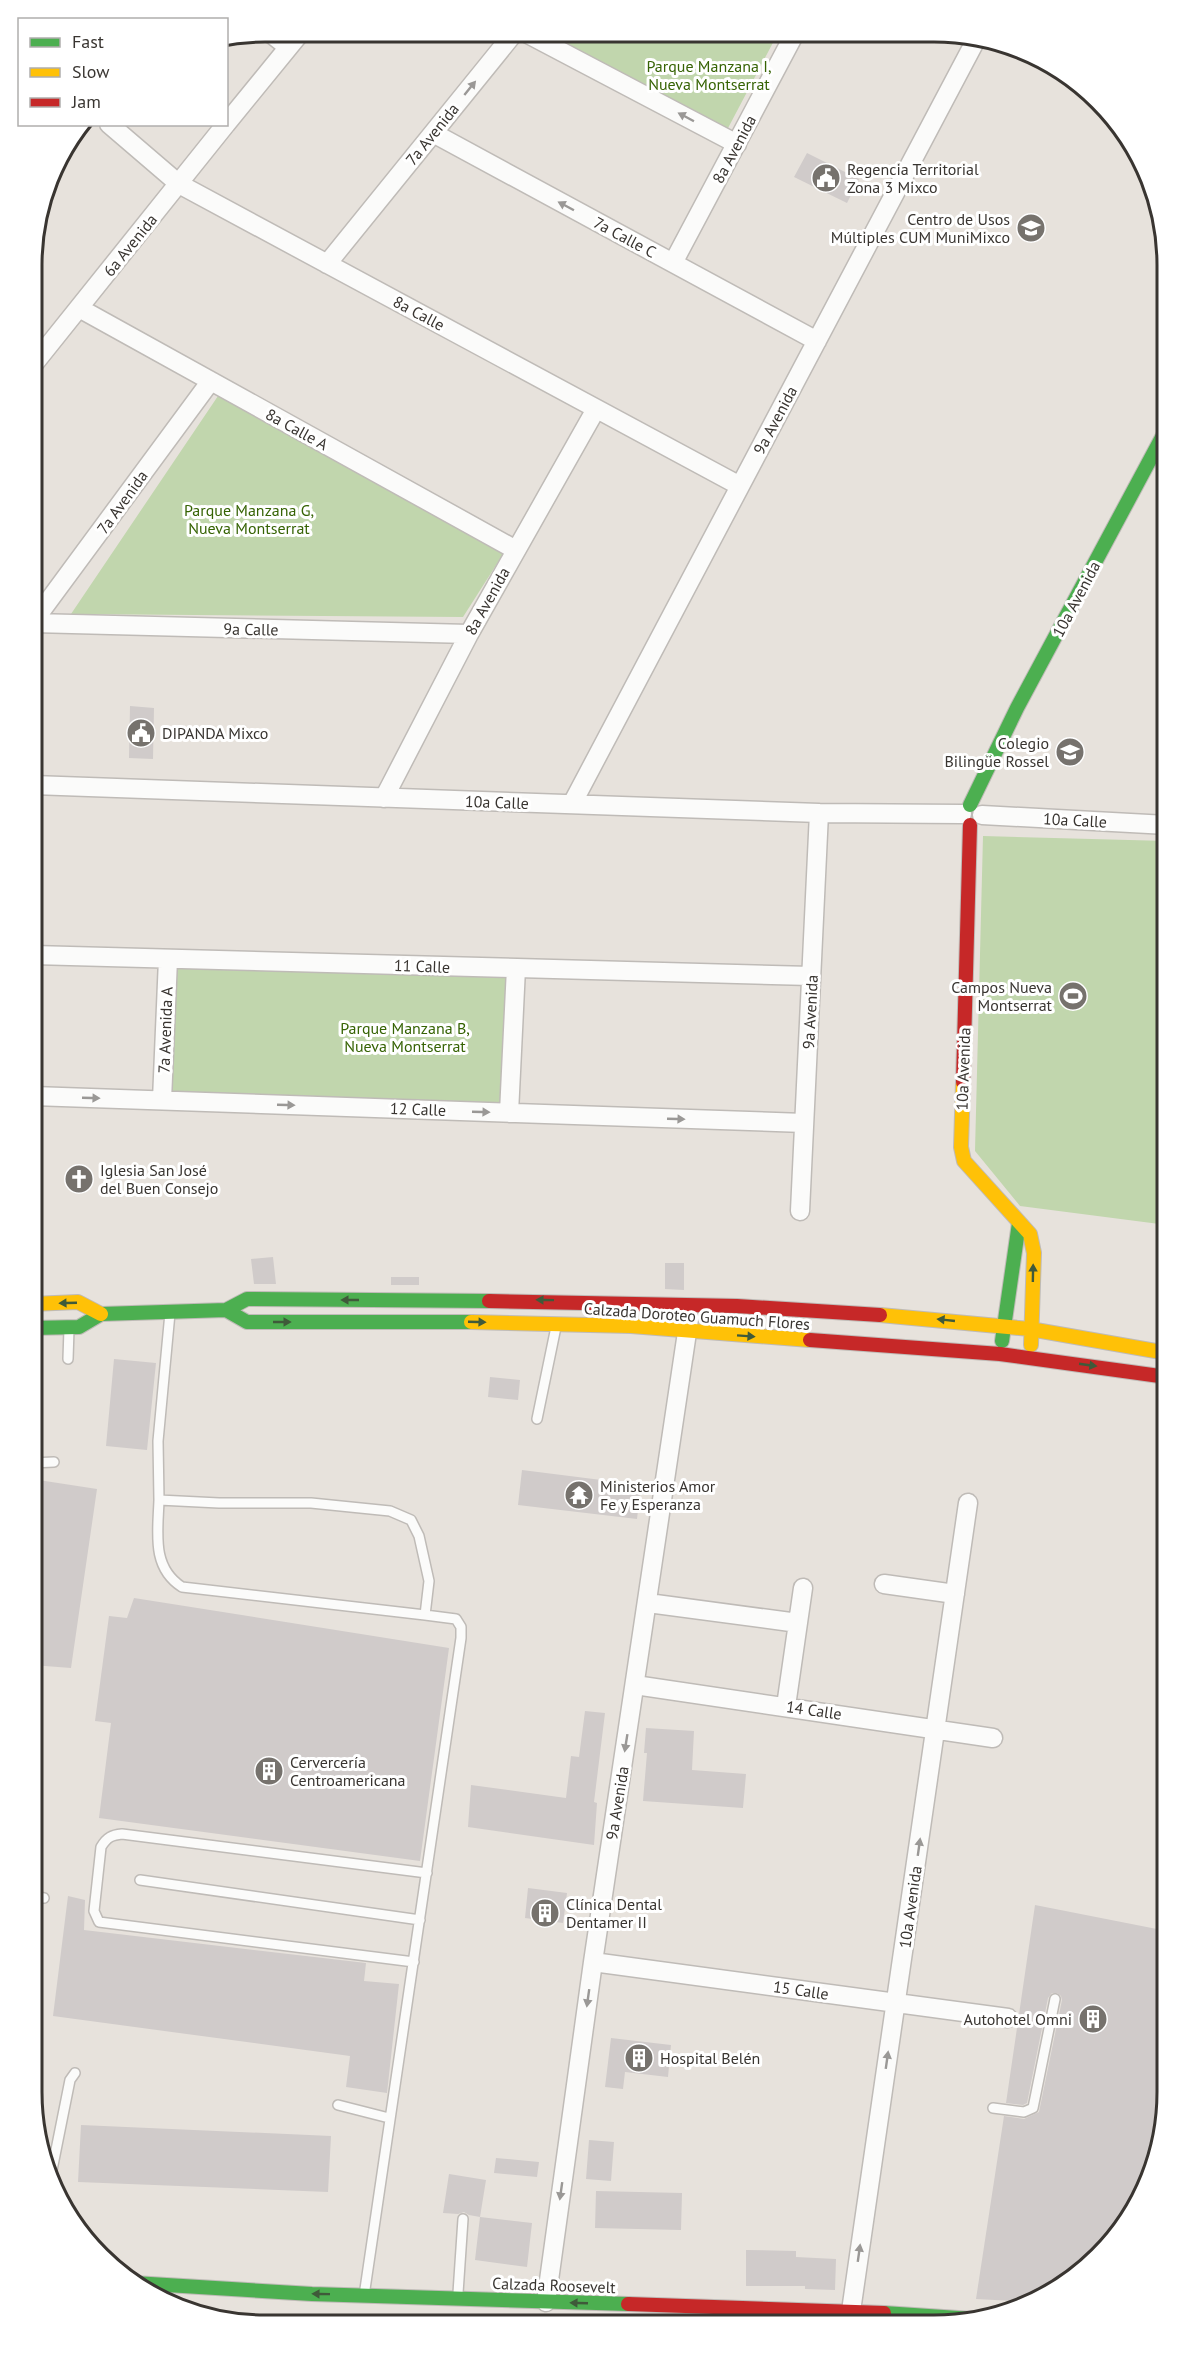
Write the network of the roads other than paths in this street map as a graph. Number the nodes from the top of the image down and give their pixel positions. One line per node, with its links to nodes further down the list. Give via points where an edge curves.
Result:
1 (282, 42): 7 (street)
2 (292, 42): 7 (street, 6a Avenida)
3 (507, 42): 11 (street, 7a Avenida, one-way to 3)
4 (543, 42): 12 (street, one-way to 4)
5 (790, 42): 12 (street, 8a Avenida)
6 (973, 45): 17 (street, 9a Avenida)
7 (288, 47): 8 (street, 6a Avenida)
8 (228, 122)
9 (111, 126): 13 (street, 8a Calle)
10 (224, 126): 13 (street, 6a Avenida)
11 (433, 133): 14 (street, 7a Calle C, one-way to 11); 15 (street, 7a Avenida)
12 (737, 144): 14 (street, 8a Avenida)
13 (178, 184): 15 (street, 8a Calle); 16 (street, 6a Avenida)
14 (673, 263): 17 (street, 7a Calle C)
15 (327, 264): 20 (street, 8a Calle)
16 (79, 308): 18 (street, 6a Avenida); 19 (street, 8a Calle A)
17 (816, 341): 22 (street, 9a Avenida)
18 (42, 354)
19 (210, 382): 23 (street, 8a Calle A); 24 (street, 7a Avenida)
20 (596, 408): 22 (street, 8a Calle); 23 (street, 8a Avenida)
21 (1157, 447): 31 (main road, 10a Avenida, via 1017,708 986,771)
22 (740, 486): 29 (street, 9a Avenida)
23 (516, 550): 26 (street, 8a Avenida)
24 (42, 611)
25 (42, 623): 26 (street, 9a Calle)
26 (468, 634): 28 (street, 8a Avenida)
27 (42, 785): 28 (street, 10a Calle)
28 (384, 798): 29 (street, 10a Calle)
29 (572, 804): 30 (street, 10a Calle)
30 (819, 813): 31 (street, 10a Calle); 36 (street, 9a Avenida)
31 (972, 813): 32 (street, 10a Calle); 42 (main road, 10a Avenida, via 960,1147 964,1161)
32 (1157, 820)
33 (42, 955): 34 (street, 11 Calle)
34 (168, 959): 35 (street, 11 Calle); 38 (street, 7a Avenida A)
35 (516, 968): 36 (street, 11 Calle); 39 (street)
36 (811, 976): 40 (street, 9a Avenida)
37 (42, 1096): 38 (street, 12 Calle, one-way to 38)
38 (162, 1100): 39 (street, 12 Calle, one-way to 39)
39 (509, 1113): 40 (street, 12 Calle, one-way to 40)
40 (804, 1123): 41 (street, 9a Avenida)
41 (800, 1211)
42 (1018, 1220): 50 (main road); 52 (main road, 10a Avenida, one-way to 42, via 1034,1253 1030,1234)
43 (42, 1304): 47 (main road, Calzada Doroteo Guamuch Flores, one-way to 43, via 78,1302)
44 (690, 1305): 45 (main road, Calzada Doroteo Guamuch Flores, one-way to 45, via 247,1299); 50 (main road, Calzada Doroteo Guamuch Flores, one-way to 44, via 918,1317); 53 (street, 9a Avenida)
45 (226, 1310): 46 (main road, Calzada Doroteo Guamuch Flores); 48 (main road, Calzada Doroteo Guamuch Flores, one-way to 48, via 247,1322)
46 (170, 1312): 47 (main road, Calzada Doroteo Guamuch Flores); 62 (lane, via 158,1442)
47 (101, 1314): 49 (main road, Calzada Doroteo Guamuch Flores, via 79,1327)
48 (556, 1324): 53 (main road, Calzada Doroteo Guamuch Flores); 59 (lane)
49 (69, 1327): 51 (main road, Calzada Doroteo Guamuch Flores); 57 (lane)
50 (1005, 1327): 52 (main road, Calzada Doroteo Guamuch Flores); 55 (main road)
51 (42, 1328)
52 (1033, 1330): 54 (main road, Calzada Doroteo Guamuch Flores); 56 (main road, 10a Avenida)
53 (688, 1332): 55 (main road, Calzada Doroteo Guamuch Flores, one-way to 55); 67 (street, 9a Avenida)
54 (1157, 1351)
55 (1000, 1354): 56 (main road, Calzada Doroteo Guamuch Flores)
56 (1030, 1357): 58 (main road, Calzada Doroteo Guamuch Flores, one-way to 58)
57 (68, 1359)
58 (1157, 1376)
59 (537, 1419)
60 (54, 1462): 61 (lane)
61 (42, 1463)
62 (159, 1500): 68 (lane, via 157,1546 171,1580 182,1587); 68 (lane, via 311,1503 390,1511 411,1520 429,1581)
63 (968, 1503): 66 (street, 10a Avenida)
64 (884, 1584): 66 (street)
65 (802, 1588): 69 (street)
66 (955, 1594): 72 (street, 10a Avenida)
67 (648, 1603): 69 (street); 70 (street, 9a Avenida)
68 (425, 1615): 74 (lane, via 456,1619 461,1627)
69 (798, 1623): 71 (street)
70 (635, 1685): 71 (street, 14 Calle); 78 (street, 9a Avenida, one-way to 78)
71 (786, 1706): 72 (street, 14 Calle)
72 (936, 1728): 73 (street, 14 Calle); 80 (street, 10a Avenida, one-way to 72)
73 (993, 1738)
74 (427, 1872): 76 (lane); 77 (lane, via 122,1834 113,1835 101,1847 94,1911 99,1923)
75 (140, 1880): 76 (lane)
76 (420, 1920): 77 (lane)
77 (414, 1962): 85 (lane)
78 (593, 1962): 80 (street, 15 Calle); 93 (street, 9a Avenida, one-way to 93)
79 (1055, 2000): 84 (lane, via 1032,2108 1024,2112)
80 (896, 2003): 81 (street, 15 Calle); 94 (street, 10a Avenida, one-way to 80)
81 (1008, 2018)
82 (75, 2073): 86 (lane, via 70,2080)
83 (338, 2105): 85 (lane)
84 (993, 2108)
85 (389, 2118): 90 (lane)
86 (54, 2162)
87 (463, 2219): 91 (lane)
88 (152, 2284): 89 (main road, Calzada Roosevelt)
89 (269, 2292): 90 (main road, Calzada Roosevelt, one-way to 89); 92 (main road)
90 (364, 2295): 91 (main road, Calzada Roosevelt)
91 (457, 2298): 93 (main road, Calzada Roosevelt)
92 (228, 2302)
93 (546, 2302): 94 (main road, Calzada Roosevelt, one-way to 93)
94 (851, 2311): 95 (main road, Calzada Roosevelt)
95 (912, 2315)

